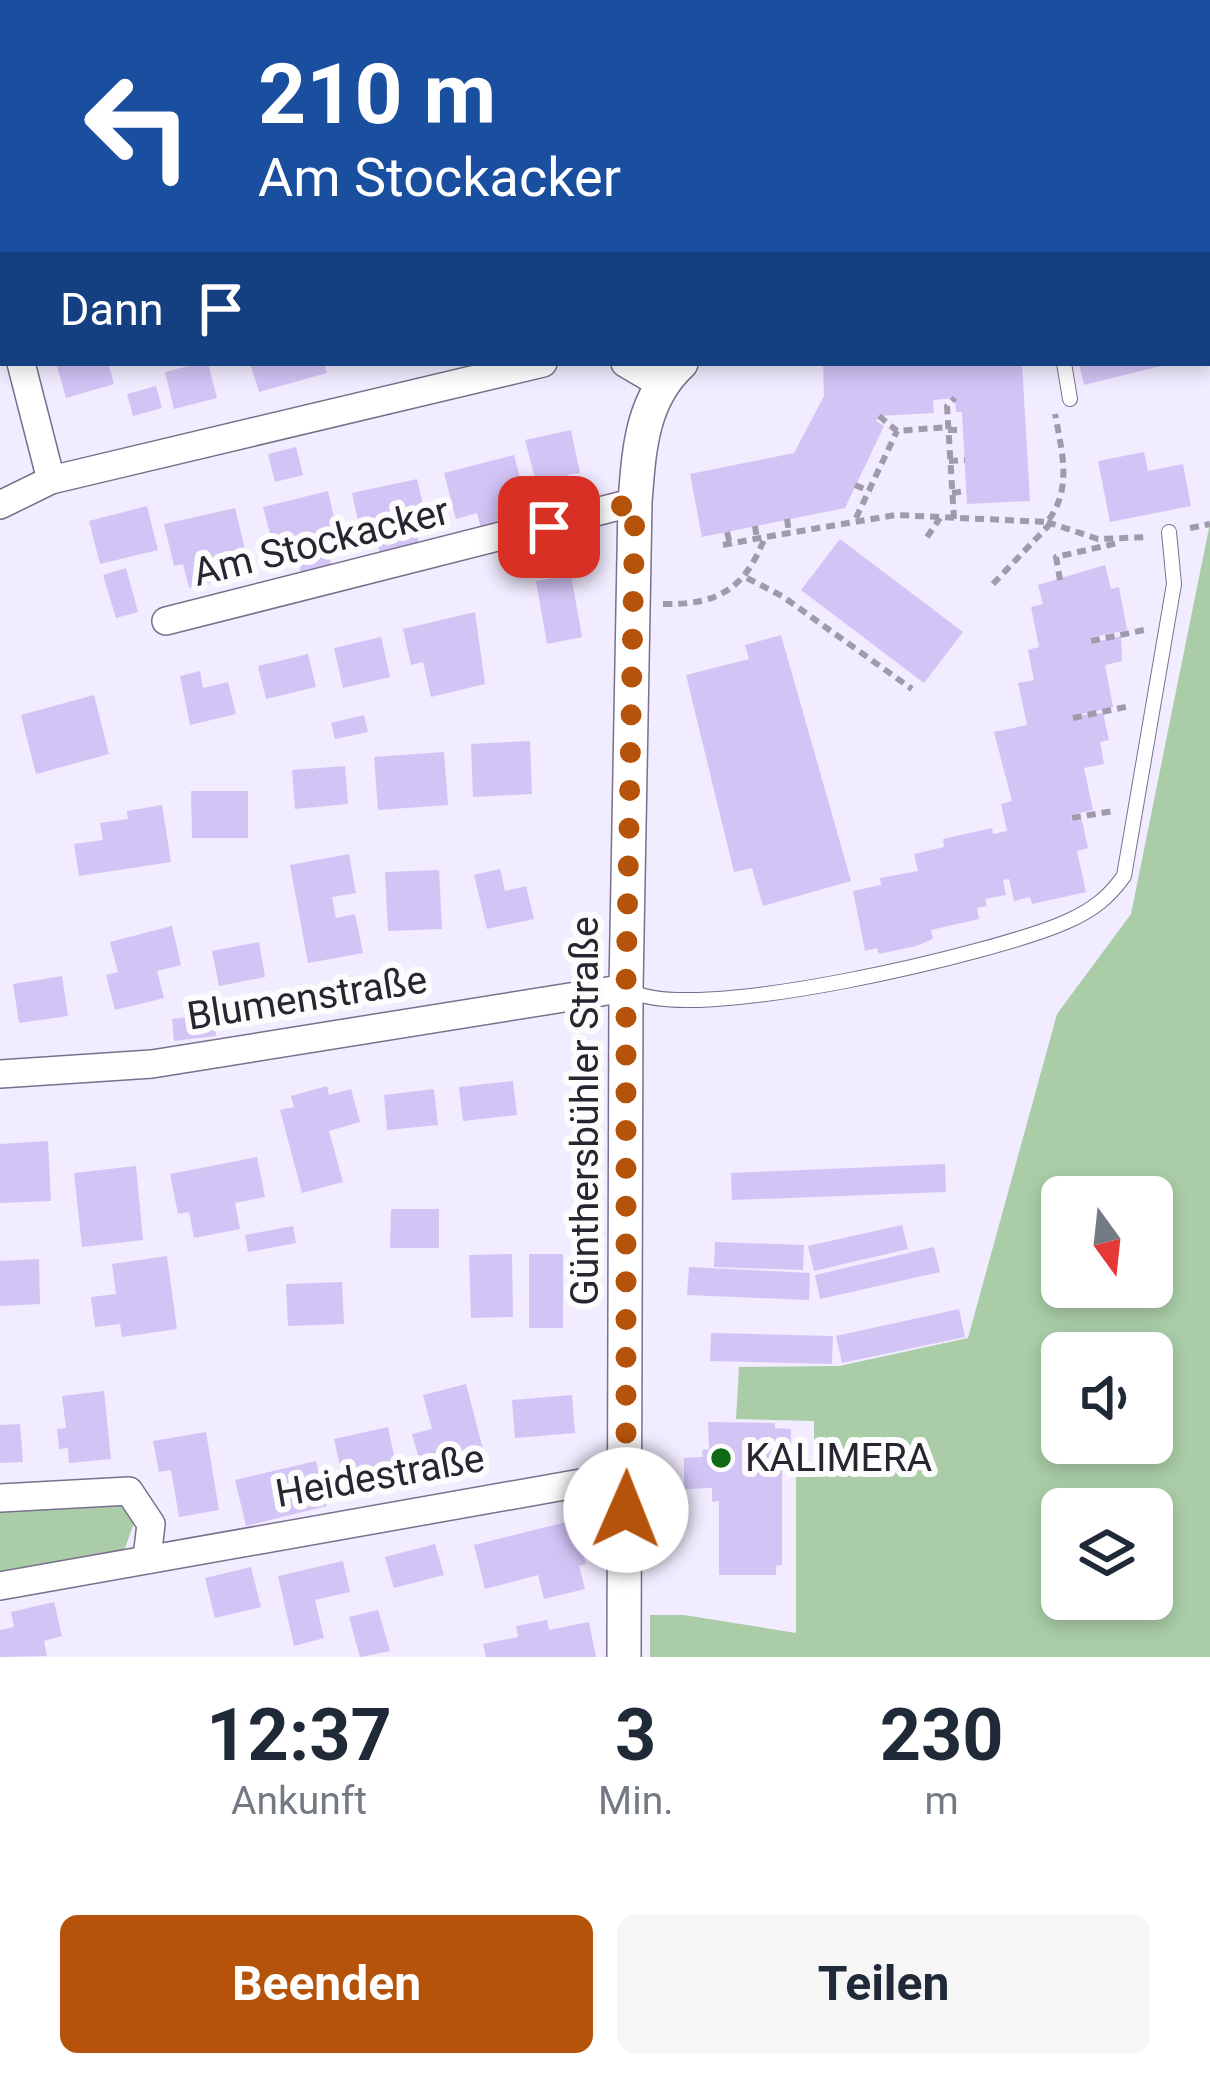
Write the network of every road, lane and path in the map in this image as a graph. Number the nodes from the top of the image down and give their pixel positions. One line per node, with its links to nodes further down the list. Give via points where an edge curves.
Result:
1 (22, 366): 15 (street)
2 (530, 366): 15 (street)
3 (639, 366): 5 (street)
4 (1064, 366): 7 (lane)
5 (670, 373): 20 (street, Günthersbühler Straße, via 640,437)
6 (956, 398): 10 (path, via 947,406)
7 (1070, 399)
8 (1054, 406): 26 (path, via 1066,471)
9 (879, 416): 12 (path)
10 (948, 429): 11 (path); 12 (path); 14 (path)
11 (963, 430)
12 (897, 431): 17 (path)
13 (964, 460): 14 (path)
14 (950, 461): 19 (path)
15 (51, 480): 21 (street)
16 (855, 485): 17 (path)
17 (869, 491): 22 (path)
18 (967, 491): 19 (path)
19 (952, 493): 25 (path)
20 (635, 502): 38 (street, Günthersbühler Straße); 39 (street, Am Stockacker)
21 (0, 506)
22 (856, 518): 23 (path); 30 (path)
23 (940, 518): 25 (path); 32 (path)
24 (787, 519): 30 (path)
25 (954, 519): 26 (path)
26 (1049, 523): 34 (path); 37 (path)
27 (1210, 524): 31 (path)
28 (755, 526): 33 (path)
29 (727, 532): 33 (path, via 726,544)
30 (789, 532): 33 (path)
31 (1169, 532): 34 (path); 40 (lane, via 1174,584)
32 (927, 537)
33 (761, 538): 35 (path)
34 (1133, 540): 36 (path, via 1056,557)
35 (747, 578): 38 (path, via 722,595); 42 (path)
36 (1060, 580)
37 (993, 584)
38 (634, 603): 47 (street, Günthersbühler Straße)
39 (166, 621)
40 (1166, 626): 41 (path); 43 (lane)
41 (1090, 641)
42 (912, 689)
43 (1151, 702): 44 (path); 45 (lane)
44 (1073, 718)
45 (1134, 807): 46 (path); 47 (lane, via 1124,876 1106,900 987,951 824,985 662,1003)
46 (1072, 818)
47 (626, 988): 48 (street, Blumenstraße, via 152,1064); 49 (street, Günthersbühler Straße)
48 (0, 1074)
49 (626, 1475): 51 (street, Heidestraße); 53 (street, Günthersbühler Straße)
50 (0, 1498): 51 (street, via 129,1491 151,1524)
51 (147, 1558): 52 (street, Heidestraße)
52 (0, 1586)
53 (624, 1657)

